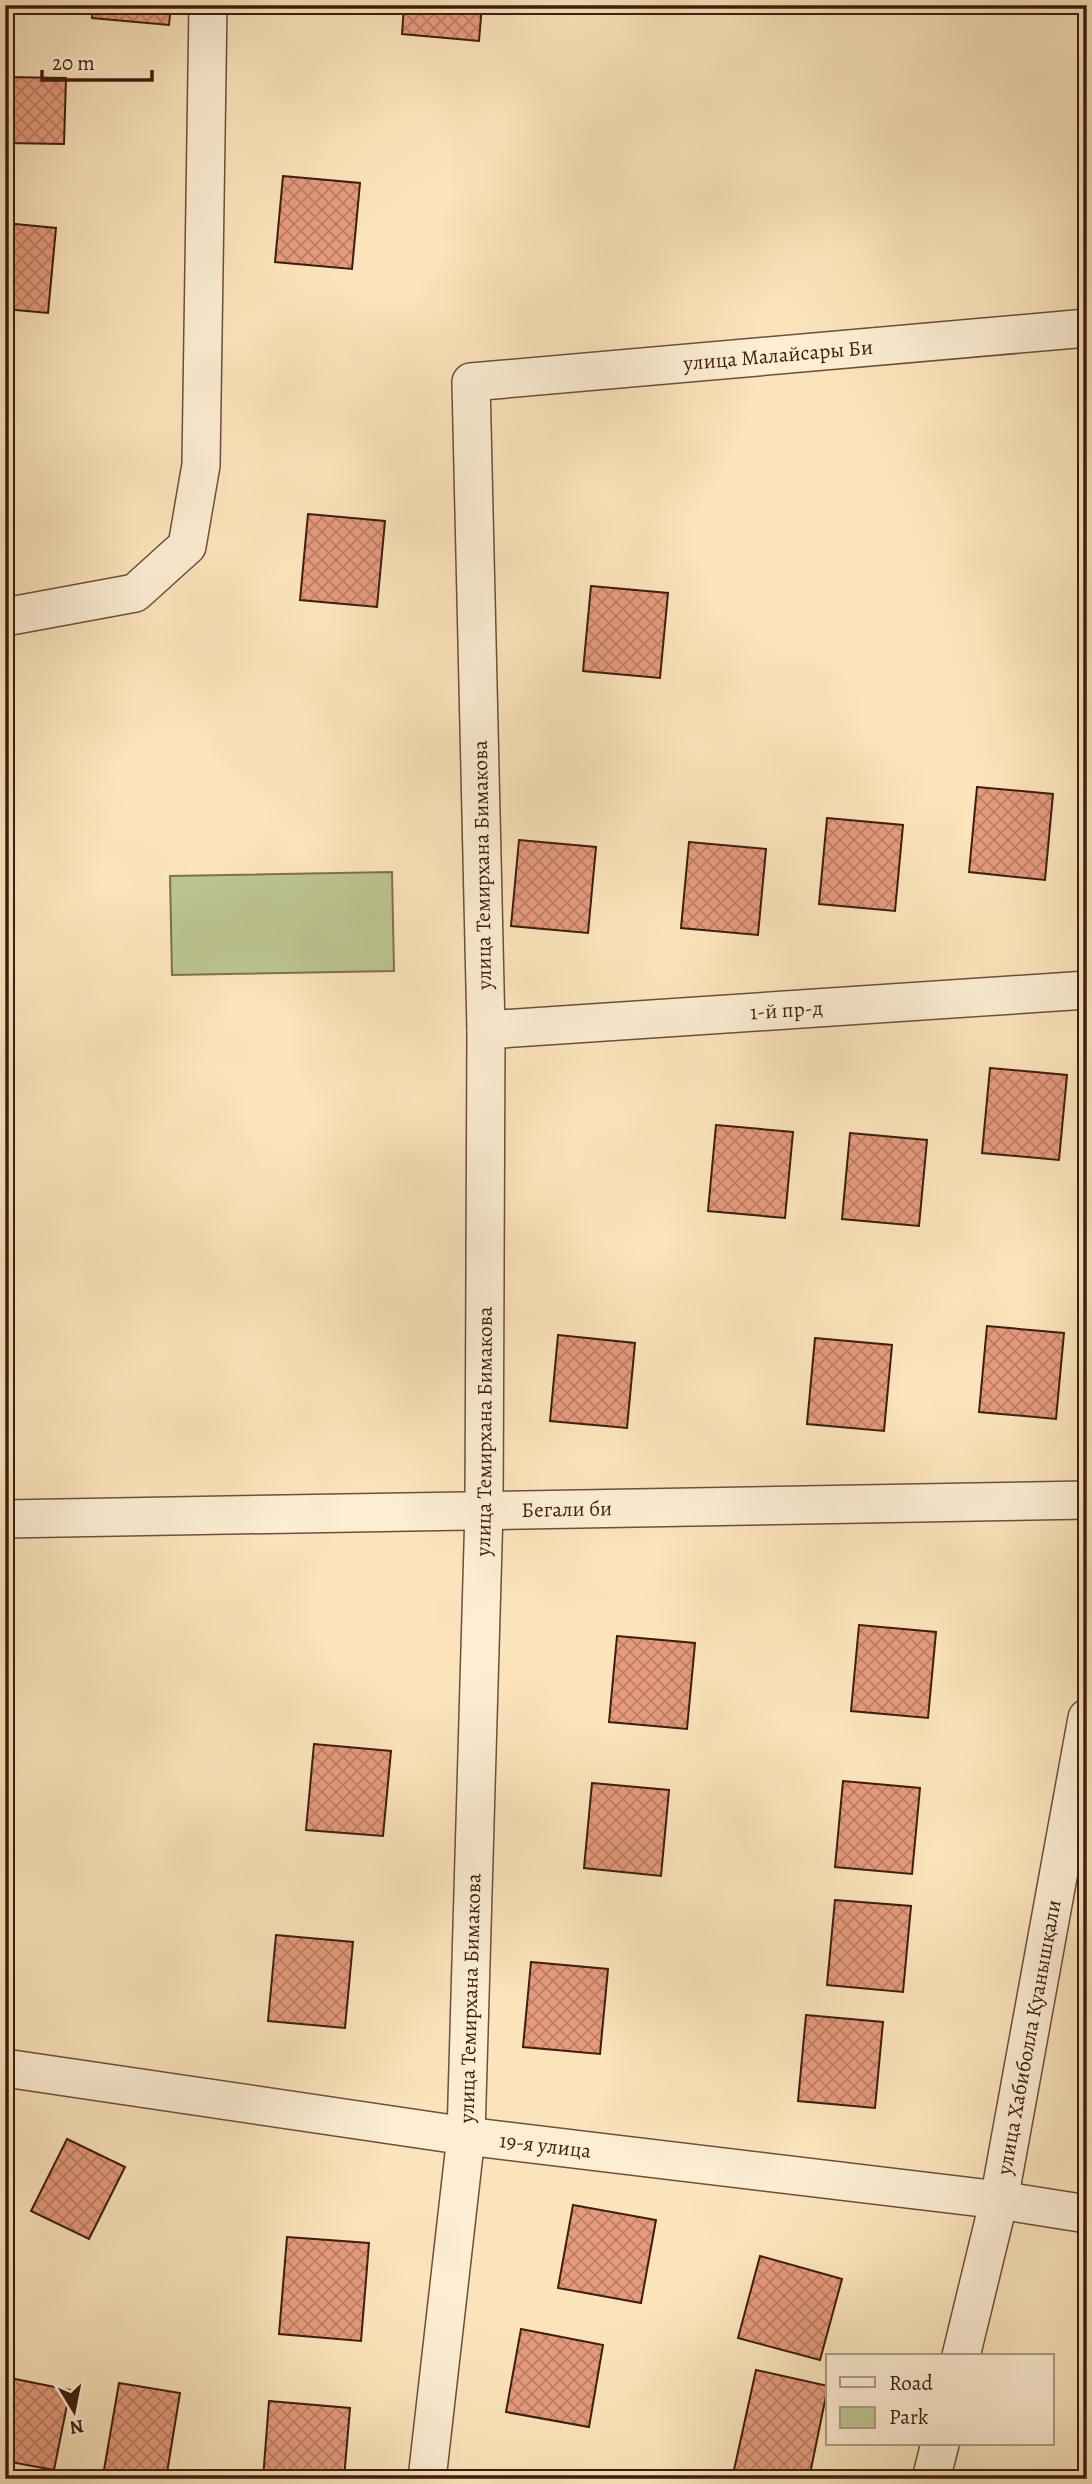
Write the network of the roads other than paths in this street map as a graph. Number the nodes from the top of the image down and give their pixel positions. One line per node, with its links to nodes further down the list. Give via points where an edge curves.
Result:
1 (208, 5): 4 (street, via 201,464 187,546 135,593)
2 (1087, 328): 3 (street, улица Малайcары Би)
3 (471, 382): 6 (street, улица Темирхана Бимакова)
4 (5, 617)
5 (1087, 990): 6 (street, 1-й пр-д)
6 (486, 1030): 8 (street, улица Темирхана Бимакова)
7 (1087, 1500): 8 (street, Бегали би)
8 (484, 1510): 9 (street, Бегали би); 12 (street, улица Темирхана Бимакова)
9 (5, 1518)
10 (1087, 1717): 13 (street, улица Хабиболла Қуанышқали)
11 (5, 2068): 12 (street, 19-я улица)
12 (466, 2136): 13 (street, 19-я улица); 17 (street, улица Темирхана Бимакова)
13 (999, 2200): 14 (street, 19-я улица); 15 (street, улица Хабиболла Қуанышқали)
14 (1087, 2214)
15 (961, 2354)
16 (940, 2446): 18 (street)
17 (427, 2479)
18 (932, 2479)

